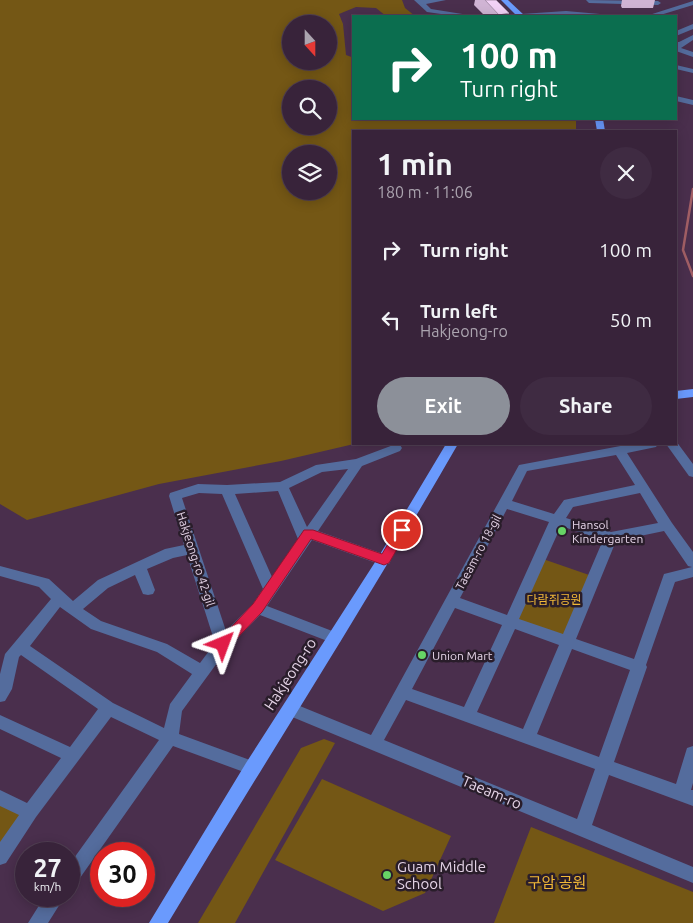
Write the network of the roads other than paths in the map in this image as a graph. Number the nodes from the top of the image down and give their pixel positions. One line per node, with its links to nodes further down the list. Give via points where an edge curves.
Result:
1 (443, 0): 4 (street)
2 (504, 0): 11 (main road)
3 (666, 0): 6 (street)
4 (419, 1): 10 (street, via 428,11 465,10)
5 (589, 1): 6 (street)
6 (659, 2)
7 (693, 3): 14 (street)
8 (693, 10): 15 (street)
9 (566, 12): 12 (street); 13 (street)
10 (470, 15)
11 (520, 15)
12 (532, 15)
13 (592, 15)
14 (656, 15)
15 (676, 15)
16 (677, 25): 17 (street)
17 (691, 29): 18 (street)
18 (677, 34)
19 (693, 37): 20 (street)
20 (678, 45): 21 (street, via 677,49)
21 (691, 55): 22 (street)
22 (677, 65)
23 (677, 66): 24 (street)
24 (693, 72)
25 (677, 98): 26 (street)
26 (690, 102)
27 (693, 392): 28 (main road)
28 (677, 395)
29 (451, 445): 45 (main road, Hakjeong-ro)
30 (646, 445): 33 (street, Taeam-ro 18-gil)
31 (673, 445): 35 (street)
32 (396, 448): 34 (street, Hakjeong-ro 42-gil)
33 (619, 450): 37 (street); 39 (street, Taeam-ro 18-gil, via 523,468)
34 (358, 463): 36 (street, Hakjeong-ro 42-gil, via 320,468); 42 (street)
35 (693, 473)
36 (282, 486): 38 (street, Hakjeong-ro 42-gil); 42 (street)
37 (642, 488): 40 (street, via 569,503); 41 (street)
38 (227, 490): 44 (street, Hakjeong-ro 42-gil, via 198,488 176,496); 51 (street)
39 (504, 504): 40 (street, Taeam-ro 18-gil); 53 (street, Taeam-ro 18-gil)
40 (557, 520): 43 (street, Taeam-ro 18-gil); 56 (street)
41 (667, 526): 43 (street); 46 (street)
42 (307, 536): 45 (street); 51 (street)
43 (611, 538): 58 (street)
44 (193, 549): 47 (street, via 170,553); 59 (street, Hakjeong-ro 42-gil)
45 (384, 560): 57 (main road, Hakjeong-ro)
46 (693, 562)
47 (139, 566): 50 (street); 55 (street, via 103,584)
48 (0, 571): 52 (street, via 44,583)
49 (693, 572): 61 (street, via 669,578)
50 (148, 590)
51 (270, 590): 54 (street)
52 (60, 599): 55 (street); 60 (street)
53 (451, 601): 56 (street, Taeam-ro 18-gil); 63 (street, Taeam-ro 18-gil)
54 (258, 608): 57 (street); 59 (street)
55 (73, 609): 62 (street, via 96,625 162,648)
56 (512, 622): 58 (street, Taeam-ro 18-gil); 67 (street)
57 (335, 638): 66 (main road, Hakjeong-ro)
58 (568, 641): 61 (street, Taeam-ro 18-gil); 69 (street)
59 (223, 644): 62 (street)
60 (11, 650): 64 (street); 65 (street)
61 (640, 667): 74 (street)
62 (202, 672): 70 (street, via 175,709)
63 (403, 692): 67 (street); 71 (street, Taeam-ro 18-gil)
64 (0, 696)
65 (108, 708): 70 (street); 73 (street)
66 (290, 709): 71 (street, Taeam-ro); 75 (main road, Hakjeong-ro)
67 (468, 715): 69 (street)
68 (0, 722): 73 (street)
69 (528, 737): 74 (street)
70 (170, 738): 75 (street); 81 (street)
71 (375, 742): 79 (street, Taeam-ro)
72 (693, 753): 76 (street)
73 (73, 756): 78 (street)
74 (605, 766): 76 (street); 79 (street)
75 (252, 768): 85 (main road, Hakjeong-ro)
76 (688, 795)
77 (0, 798): 78 (street)
78 (30, 812): 80 (street)
79 (582, 830): 82 (street, Taeam-ro)
80 (0, 858)
81 (80, 864)
82 (693, 875)
83 (48, 907): 84 (street)
84 (37, 923)
85 (158, 923)

